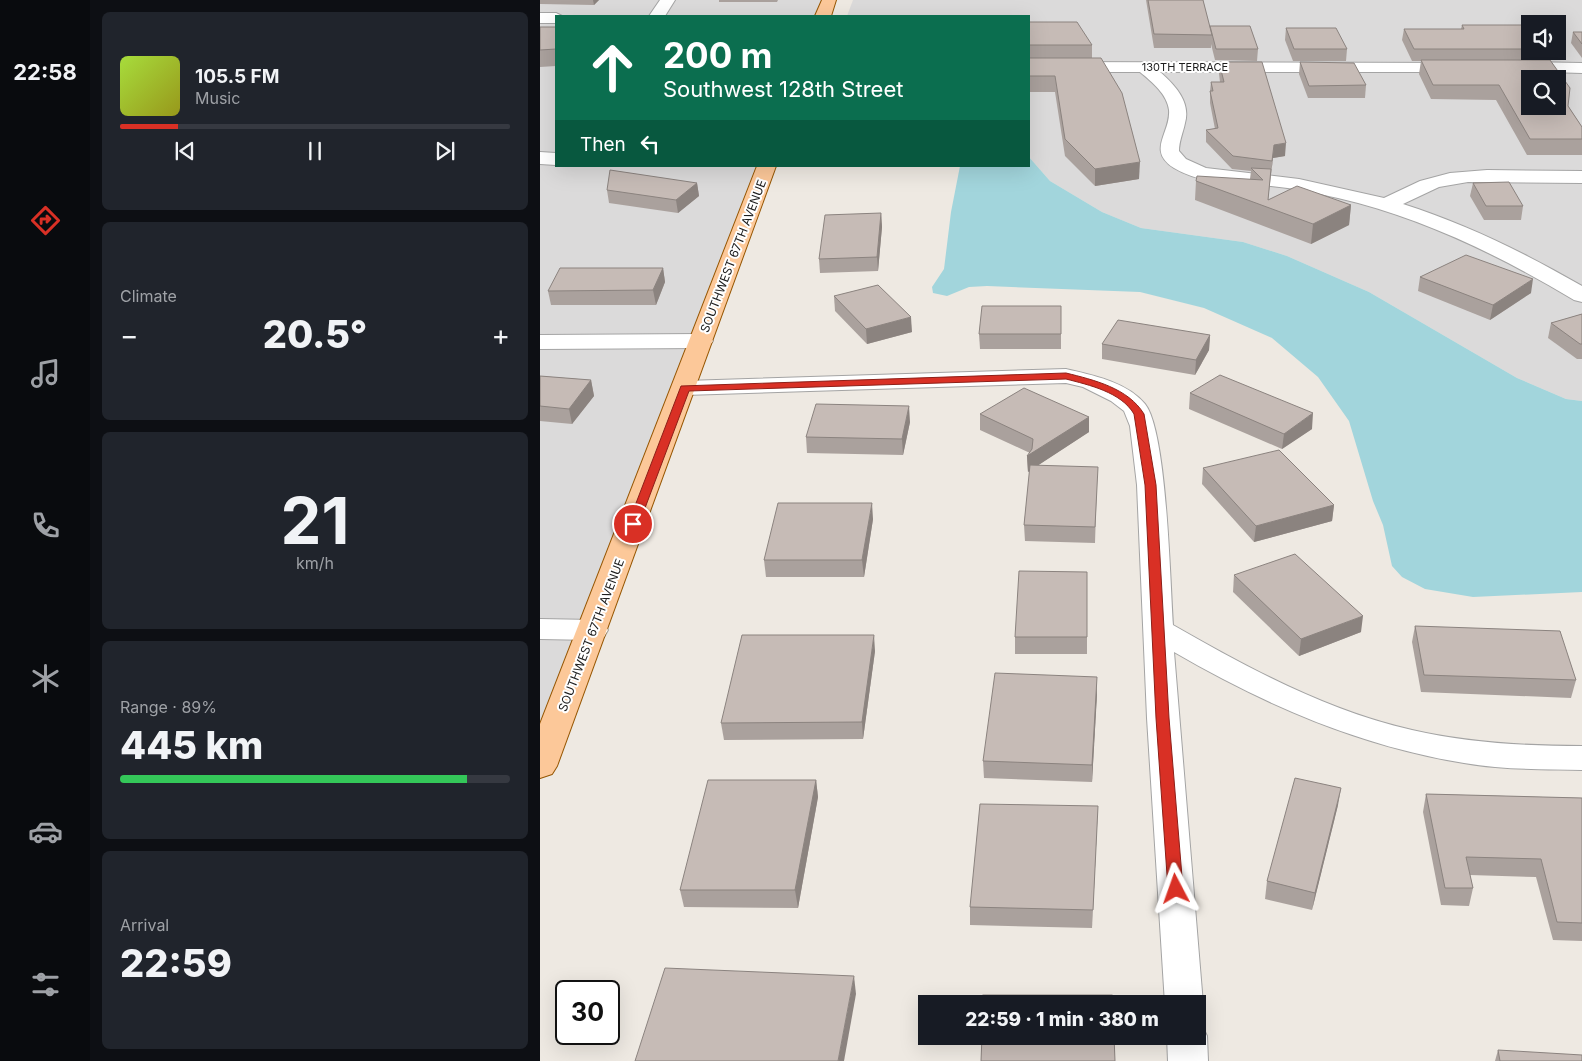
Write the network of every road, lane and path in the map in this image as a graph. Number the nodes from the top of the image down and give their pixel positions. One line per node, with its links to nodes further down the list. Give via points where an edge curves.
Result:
1 (668, 0): 3 (street)
2 (829, 0): 4 (main road)
3 (658, 15)
4 (823, 15)
5 (540, 18): 6 (street)
6 (555, 18)
7 (1030, 67): 8 (street, 130TH TERRACE)
8 (1144, 67): 9 (street, 130TH TERRACE); 16 (street, via 1176,102 1178,116 1169,148 1183,165 1208,173 1301,185)
9 (1470, 67)
10 (1498, 67): 11 (street)
11 (1582, 68)
12 (540, 158): 13 (street)
13 (555, 159)
14 (767, 167): 18 (main road, SOUTHWEST 67TH AVENUE)
15 (1582, 177): 16 (street, via 1448,180 1422,188)
16 (1385, 206): 17 (street, via 1490,245 1549,274)
17 (1582, 295)
18 (701, 341): 19 (street); 20 (main road, SOUTHWEST 67TH AVENUE)
19 (540, 342)
20 (685, 388): 22 (main road, SOUTHWEST 67TH AVENUE); 23 (street, via 1066,376 1101,386 1128,401 1139,414 1150,485)
21 (540, 629): 22 (street)
22 (593, 630): 25 (main road, SOUTHWEST 67TH AVENUE)
23 (1158, 630): 24 (street, via 1278,696 1378,734 1427,746 1487,754); 26 (street)
24 (1582, 758)
25 (540, 766)
26 (1183, 995)
27 (1187, 1045): 28 (street)
28 (1188, 1061)

